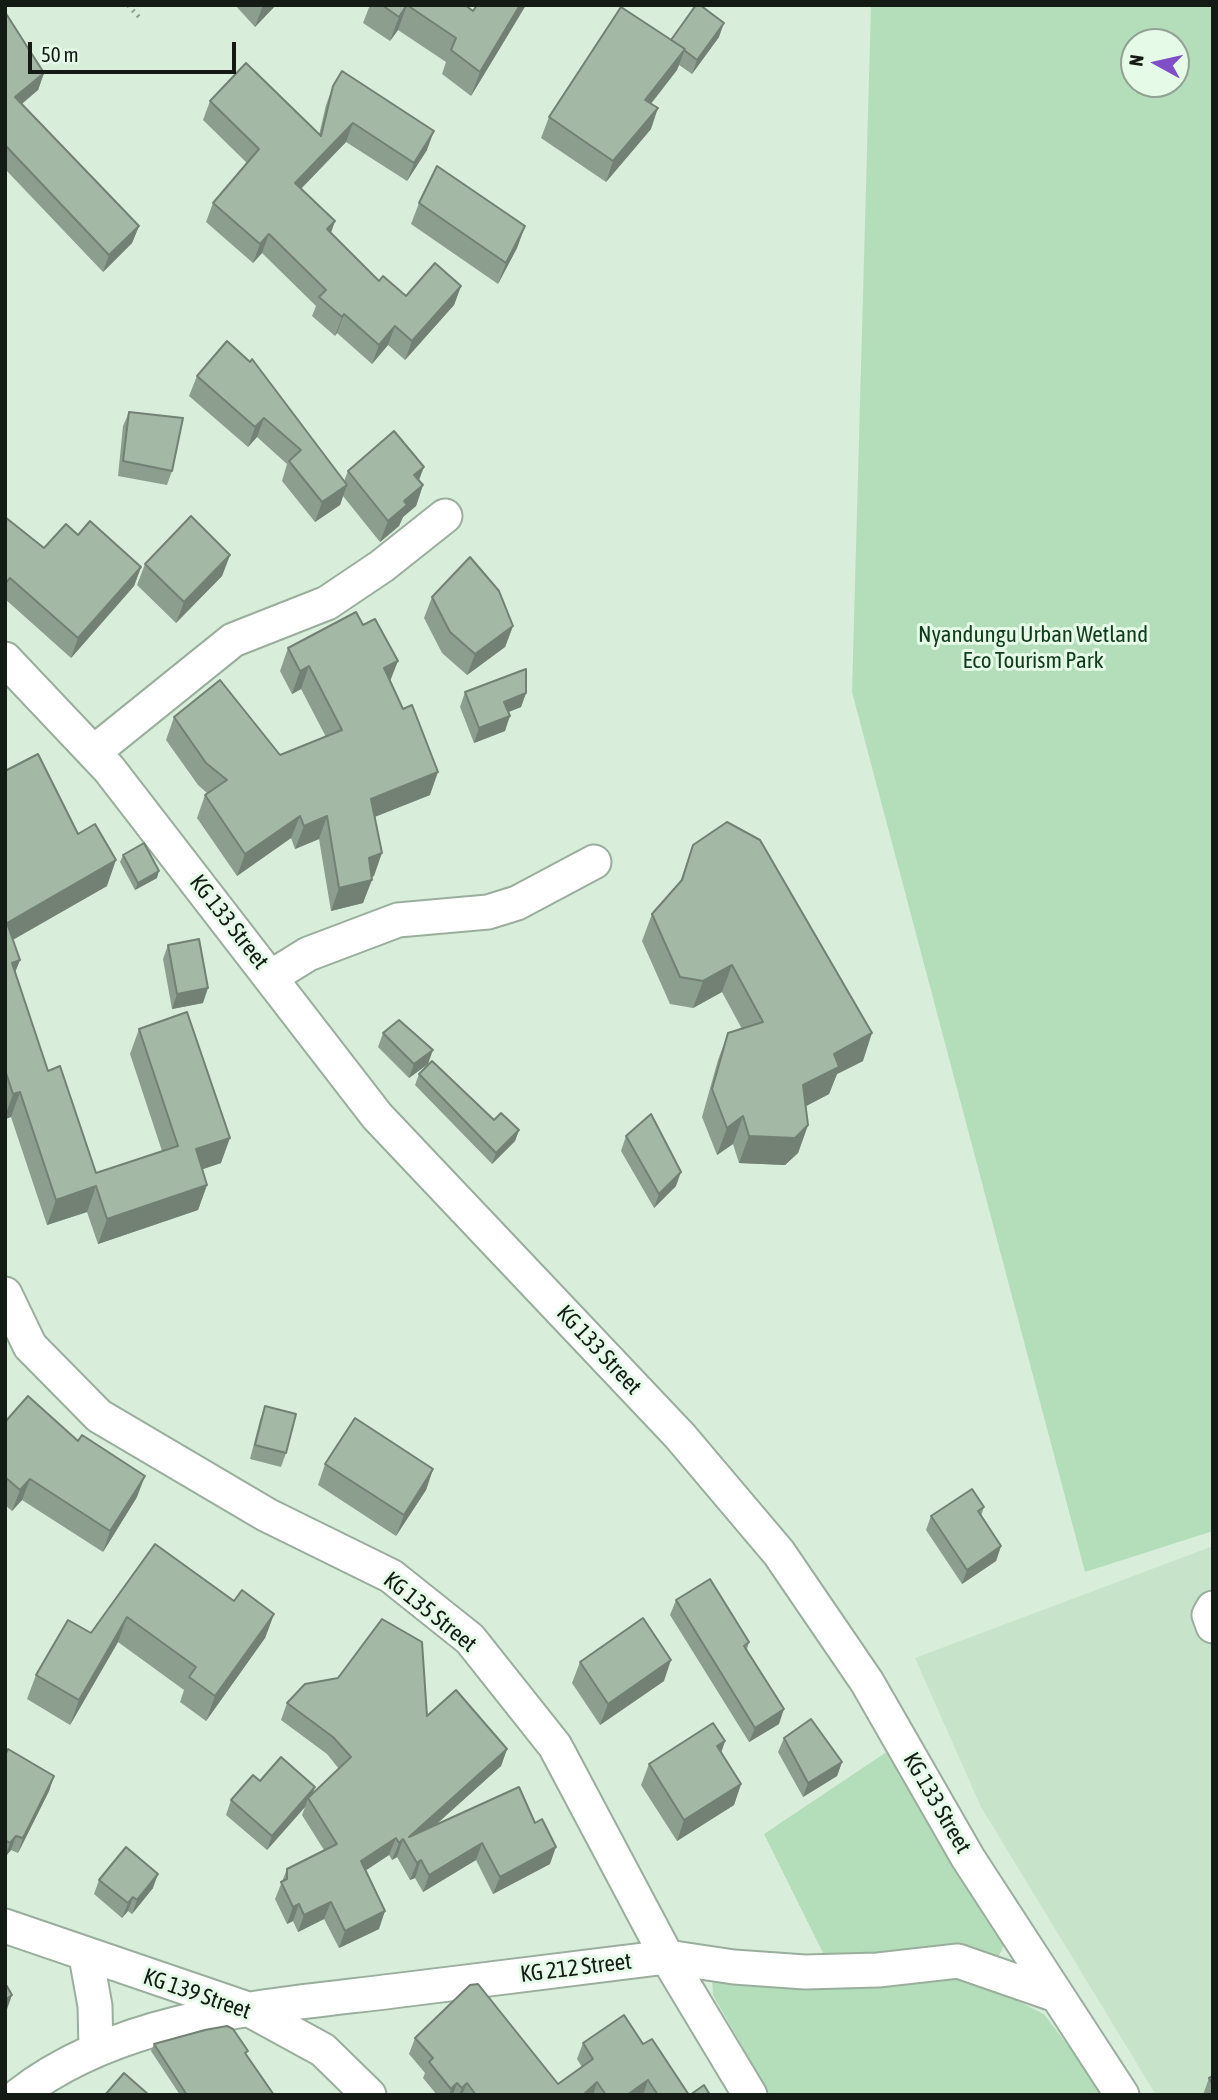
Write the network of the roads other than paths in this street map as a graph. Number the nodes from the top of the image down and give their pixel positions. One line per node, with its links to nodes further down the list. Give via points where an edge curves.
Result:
1 (445, 516): 3 (street, via 327,603 233,640)
2 (5, 659): 3 (street, KG 133 Street)
3 (94, 752): 5 (street, KG 133 Street)
4 (594, 862): 5 (street, via 516,903 488,912 398,920 308,954)
5 (271, 977): 12 (street, KG 133 Street, via 377,1116 680,1436 779,1553 867,1682 968,1858)
6 (5, 1294): 11 (street, KG 135 Street, via 30,1346 99,1416 267,1515 391,1576 470,1639 555,1746)
7 (1213, 1608): 8 (street, via 1209,1615)
8 (1213, 1626)
9 (5, 1926): 10 (street, KG 139 Street)
10 (86, 1956): 13 (street, KG 139 Street); 14 (street, via 95,2006)
11 (667, 1957): 12 (street, KG 212 Street, via 805,1972 958,1961); 13 (street, KG 212 Street); 17 (street, KG 135 Street)
12 (1056, 1995): 18 (street, KG 133 Street)
13 (248, 2009): 14 (street, KG 212 Street, via 161,2028); 16 (street, KG 139 Street, via 323,2050)
14 (96, 2050): 15 (street, KG 212 Street)
15 (19, 2095)
16 (369, 2095)
17 (750, 2095)
18 (1122, 2095)

